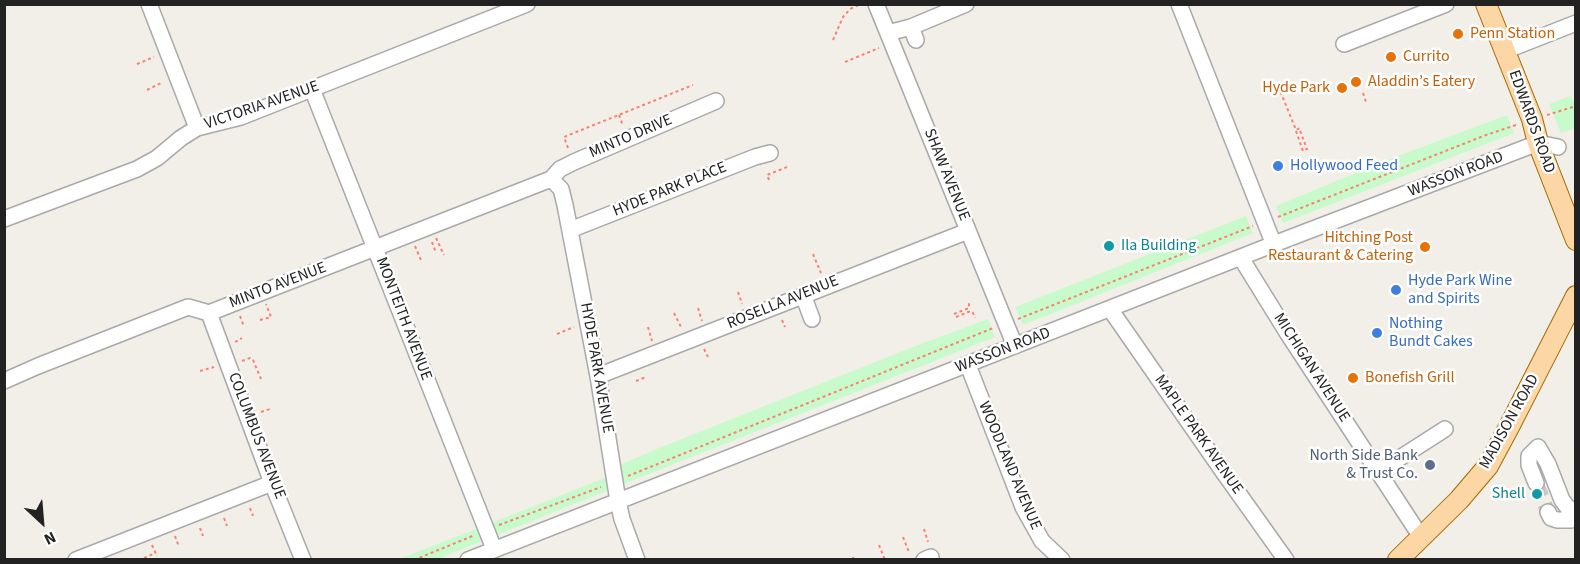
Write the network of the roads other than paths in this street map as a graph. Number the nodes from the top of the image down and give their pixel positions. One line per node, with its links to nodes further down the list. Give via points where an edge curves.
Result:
1 (149, 4): 14 (street)
2 (527, 4): 12 (street, VICTORIA AVENUE)
3 (876, 4): 9 (street, SHAW AVENUE)
4 (966, 4): 9 (street, via 914,33)
5 (1179, 4): 23 (street)
6 (1446, 4): 10 (street)
7 (1486, 4): 11 (main road, EDWARDS ROAD)
8 (1575, 23): 11 (street)
9 (890, 38): 21 (street, SHAW AVENUE)
10 (1344, 44)
11 (1505, 51): 15 (main road, EDWARDS ROAD)
12 (312, 89): 14 (street, VICTORIA AVENUE, via 241,117); 24 (street, MONTEITH AVENUE)
13 (716, 101): 18 (street, MINTO DRIVE, via 574,162)
14 (197, 128): 19 (street, VICTORIA AVENUE, via 137,169)
15 (1538, 143): 16 (street); 22 (main road, EDWARDS ROAD); 23 (street, WASSON ROAD)
16 (1558, 147)
17 (770, 153): 20 (street, HYDE PARK PLACE)
18 (551, 179): 20 (street, HYDE PARK AVENUE, via 561,189); 24 (street, MINTO AVENUE)
19 (6, 216)
20 (570, 230): 34 (street, HYDE PARK AVENUE)
21 (968, 231): 26 (street, ROSELLA AVENUE); 32 (street, SHAW AVENUE)
22 (1575, 240)
23 (1274, 245): 25 (street, WASSON ROAD)
24 (375, 248): 29 (street, MINTO AVENUE); 45 (street, MONTEITH AVENUE)
25 (1241, 258): 28 (street, WASSON ROAD); 37 (street, MICHIGAN AVENUE)
26 (803, 296): 30 (street); 34 (street, ROSELLA AVENUE)
27 (1575, 296): 31 (main road, MADISON ROAD)
28 (1110, 309): 32 (street, WASSON ROAD); 51 (street, MAPLE PARK AVENUE)
29 (209, 313): 35 (street, MINTO AVENUE, via 188,307); 38 (street, COLUMBUS AVENUE)
30 (812, 319)
31 (1566, 334): 44 (main road, MADISON ROAD, via 1488,466)
32 (1015, 346): 33 (street, WASSON ROAD)
33 (968, 365): 40 (street, WASSON ROAD); 50 (street, WOODLAND AVENUE, via 1023,507 1042,542)
34 (598, 376): 40 (street, HYDE PARK AVENUE)
35 (4, 381)
36 (1445, 429): 37 (street)
37 (1378, 472): 44 (street, MICHIGAN AVENUE)
38 (272, 483): 46 (street); 47 (street, COLUMBUS AVENUE)
39 (1536, 483): 41 (street, via 1529,456 1538,447 1562,500)
40 (618, 501): 45 (street, WASSON ROAD); 49 (street, HYDE PARK AVENUE)
41 (1575, 511)
42 (1548, 512): 43 (street, via 1557,520)
43 (1575, 519)
44 (1421, 537): 52 (main road, MADISON ROAD)
45 (494, 549): 48 (street, WASSON ROAD)
46 (76, 560)
47 (303, 560)
48 (468, 560)
49 (637, 560)
50 (1062, 560)
51 (1286, 560)
52 (1398, 560)

